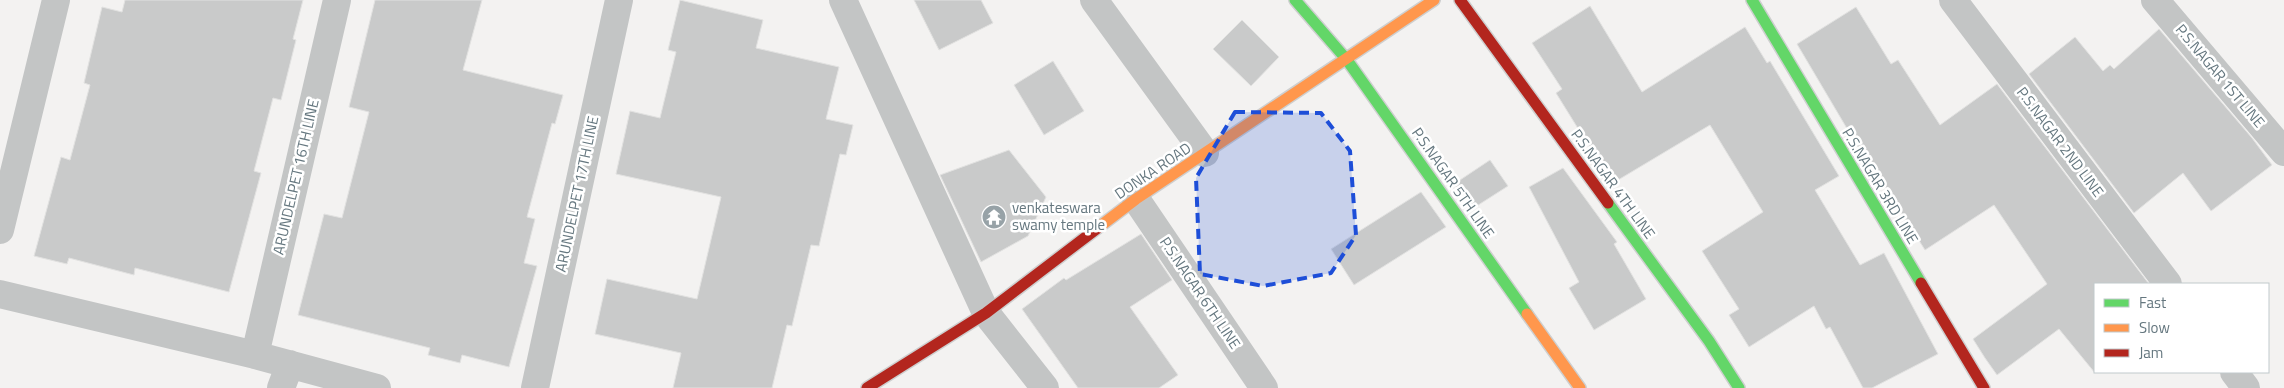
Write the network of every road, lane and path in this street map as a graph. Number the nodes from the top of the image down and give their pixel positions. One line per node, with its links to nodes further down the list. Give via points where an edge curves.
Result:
1 (56, 0): 16 (street)
2 (337, 0): 20 (street, ARUNDELPET 16TH LINE)
3 (620, 0): 24 (street, ARUNDELPET 17TH LINE)
4 (843, 0): 19 (street)
5 (1094, 0): 14 (street)
6 (1295, 0): 12 (street, P.S.NAGAR 5TH LINE)
7 (1434, 0): 12 (street, DONKA ROAD)
8 (1460, 0): 29 (street, P.S.NAGAR 4TH LINE, via 1703,333)
9 (1752, 0): 30 (street, P.S.NAGAR 3RD LINE)
10 (1953, 0): 17 (street, P.S.NAGAR 2ND LINE)
11 (2156, 0): 13 (street, P.S.NAGAR 1ST LINE)
12 (1347, 60): 14 (street, DONKA ROAD); 28 (street, P.S.NAGAR 5TH LINE)
13 (2284, 152)
14 (1205, 154): 15 (street, DONKA ROAD)
15 (1136, 199): 19 (street, DONKA ROAD); 27 (street, P.S.NAGAR 6TH LINE)
16 (0, 230)
17 (2167, 283)
18 (0, 294): 20 (street)
19 (986, 313): 25 (street, DONKA ROAD); 26 (street)
20 (255, 355): 22 (street)
21 (2235, 373): 31 (street)
22 (285, 376): 23 (street)
23 (377, 388)
24 (535, 388)
25 (867, 388)
26 (1045, 388)
27 (1264, 388)
28 (1580, 388)
29 (1739, 388)
30 (1984, 388)
31 (2246, 388)

